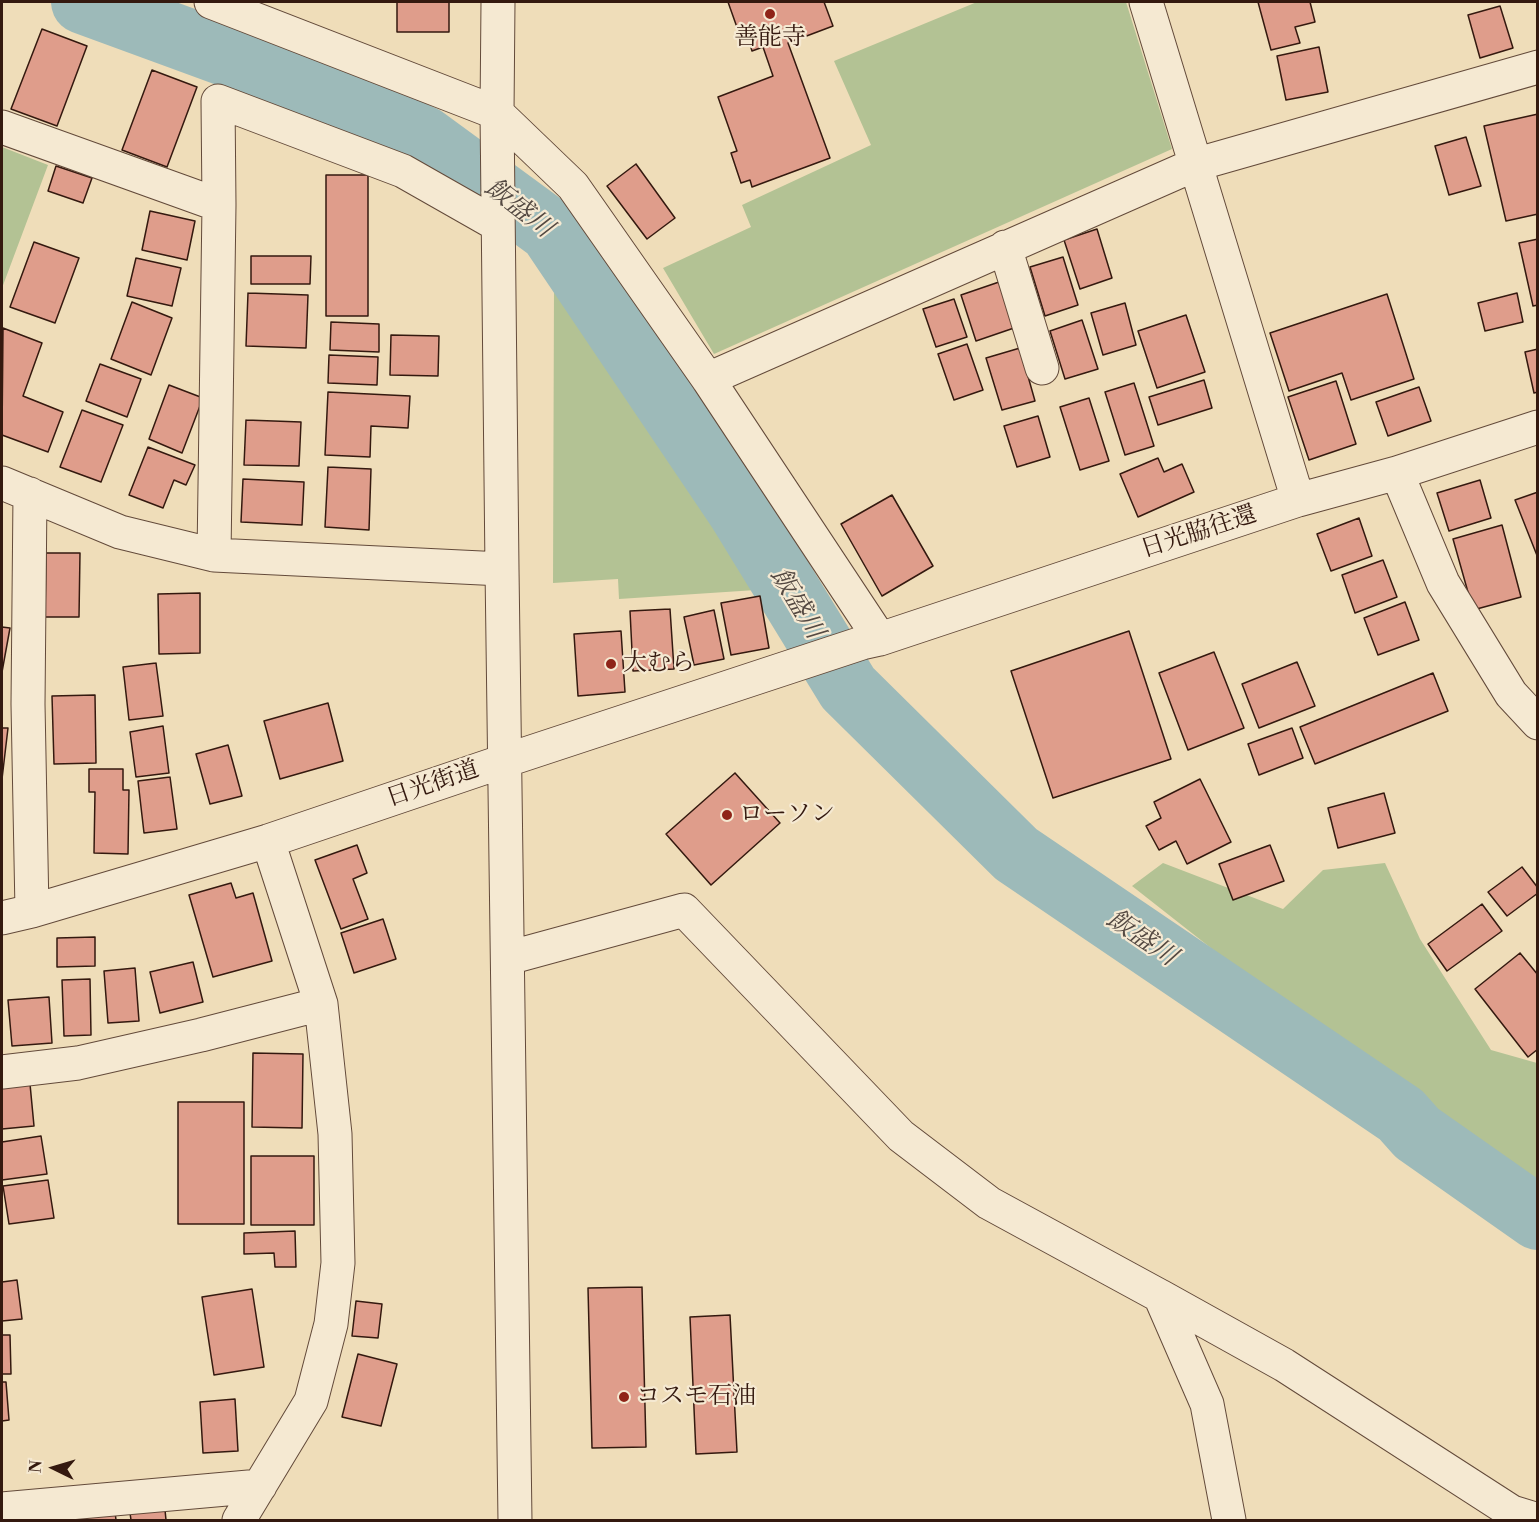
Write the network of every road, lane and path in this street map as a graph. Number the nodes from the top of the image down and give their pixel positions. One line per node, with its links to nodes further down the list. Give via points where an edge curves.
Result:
1 (216, 2): 5 (street)
2 (498, 2): 5 (street)
3 (1146, 2): 7 (street)
4 (1538, 67): 7 (street)
5 (497, 113): 9 (street); 12 (street, via 573,186)
6 (2, 127): 8 (street)
7 (1194, 165): 10 (street); 16 (street)
8 (219, 205): 9 (street, via 218,101 403,171); 17 (street)
9 (498, 225): 18 (street)
10 (1005, 247): 11 (street); 12 (street)
11 (1042, 368)
12 (708, 379): 19 (street)
13 (1538, 427): 14 (street, 日光脇往還)
14 (1397, 473): 16 (street, 日光脇往還); 21 (street, via 1443,583 1511,694)
15 (16, 489): 17 (street, via 120,532); 20 (street)
16 (1298, 500): 19 (street, 日光脇往還)
17 (214, 555): 18 (street)
18 (502, 569): 22 (street)
19 (871, 641): 22 (street, 日光街道)
20 (15, 702): 24 (street)
21 (1538, 723)
22 (504, 761): 23 (street, 日光街道); 25 (street)
23 (268, 841): 24 (street, 日光街道); 26 (street)
24 (17, 915)
25 (508, 958): 28 (street, via 684,910 901,1136 989,1203); 33 (street)
26 (321, 1004): 27 (street, via 78,1063); 29 (street, via 335,1134 338,1263 331,1324 311,1401)
27 (2, 1072)
28 (1160, 1296): 31 (street, via 1284,1365 1512,1512); 34 (street, via 1207,1404)
29 (260, 1486): 30 (street); 32 (street)
30 (2, 1509)
31 (1538, 1520)
32 (239, 1521)
33 (515, 1521)
34 (1229, 1521)

